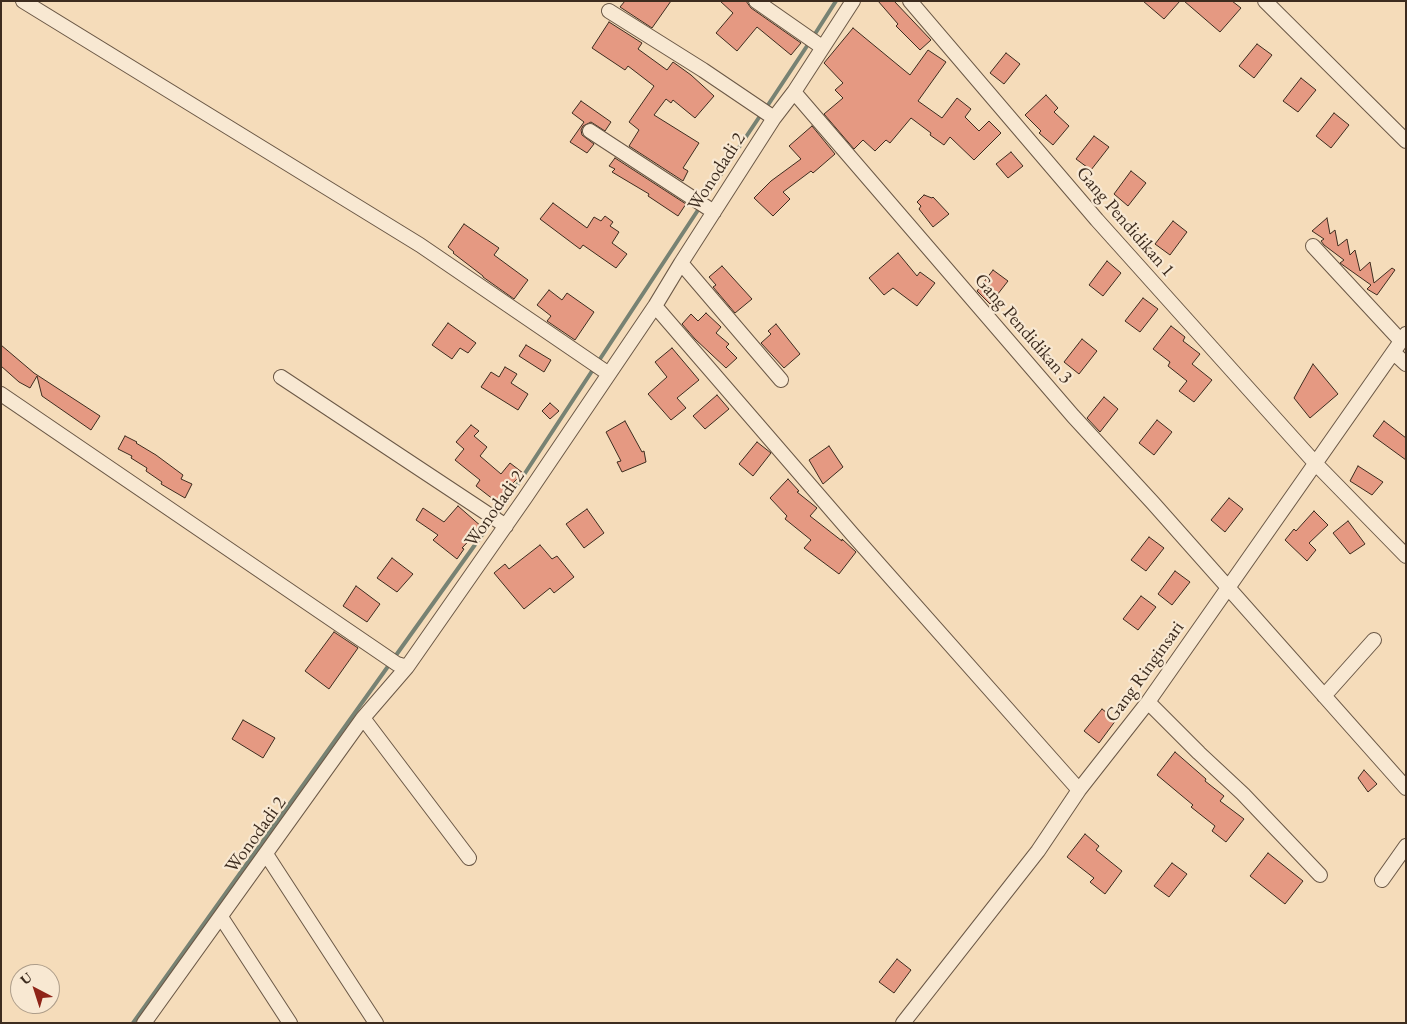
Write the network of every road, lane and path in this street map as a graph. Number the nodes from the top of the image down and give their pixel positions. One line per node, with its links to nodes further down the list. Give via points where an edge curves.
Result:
1 (23, 1): 19 (street, via 420,245)
2 (756, 1): 7 (street)
3 (853, 1): 7 (street, Wonodadi 2)
4 (910, 1): 23 (street, Gang Pendidikan 1, via 1097,220)
5 (1265, 1): 11 (street)
6 (609, 11): 9 (street)
7 (822, 47): 8 (street, Wonodadi 2)
8 (794, 92): 9 (street, Wonodadi 2); 26 (street, Gang Pendidikan 3, via 1073,416)
9 (774, 118): 12 (street, Wonodadi 2)
10 (590, 131): 12 (street)
11 (1406, 141)
12 (714, 212): 14 (street, Wonodadi 2)
13 (1313, 246): 16 (street)
14 (681, 263): 15 (street, Wonodadi 2); 21 (street)
15 (655, 306): 19 (street, Wonodadi 2); 33 (street)
16 (1404, 338): 17 (street, Gang Ringinsari)
17 (1394, 353): 18 (street); 23 (street, Gang Ringinsari)
18 (1406, 364)
19 (609, 373): 24 (street, Wonodadi 2)
20 (281, 377): 24 (street)
21 (781, 380)
22 (1, 394): 28 (street)
23 (1316, 464): 25 (street, Gang Pendidikan 1); 26 (street, Gang Ringinsari)
24 (504, 525): 28 (street, Wonodadi 2)
25 (1406, 556)
26 (1227, 588): 29 (street, Gang Pendidikan 3); 30 (street, Gang Ringinsari)
27 (1374, 640): 29 (street)
28 (402, 666): 31 (street, Wonodadi 2)
29 (1324, 696): 32 (street, Gang Pendidikan 3)
30 (1148, 702): 33 (street, Gang Ringinsari); 37 (street, via 1243,794)
31 (363, 718): 35 (street, Wonodadi 2); 36 (street)
32 (1406, 788)
33 (1079, 790): 43 (street, Gang Ringinsari, via 1038,851)
34 (1406, 846): 38 (street)
35 (266, 854): 39 (street, Wonodadi 2); 42 (street)
36 (469, 858)
37 (1320, 876)
38 (1382, 880)
39 (221, 916): 40 (street, Wonodadi 2); 41 (street)
40 (144, 1023)
41 (290, 1023)
42 (376, 1023)
43 (903, 1023)

